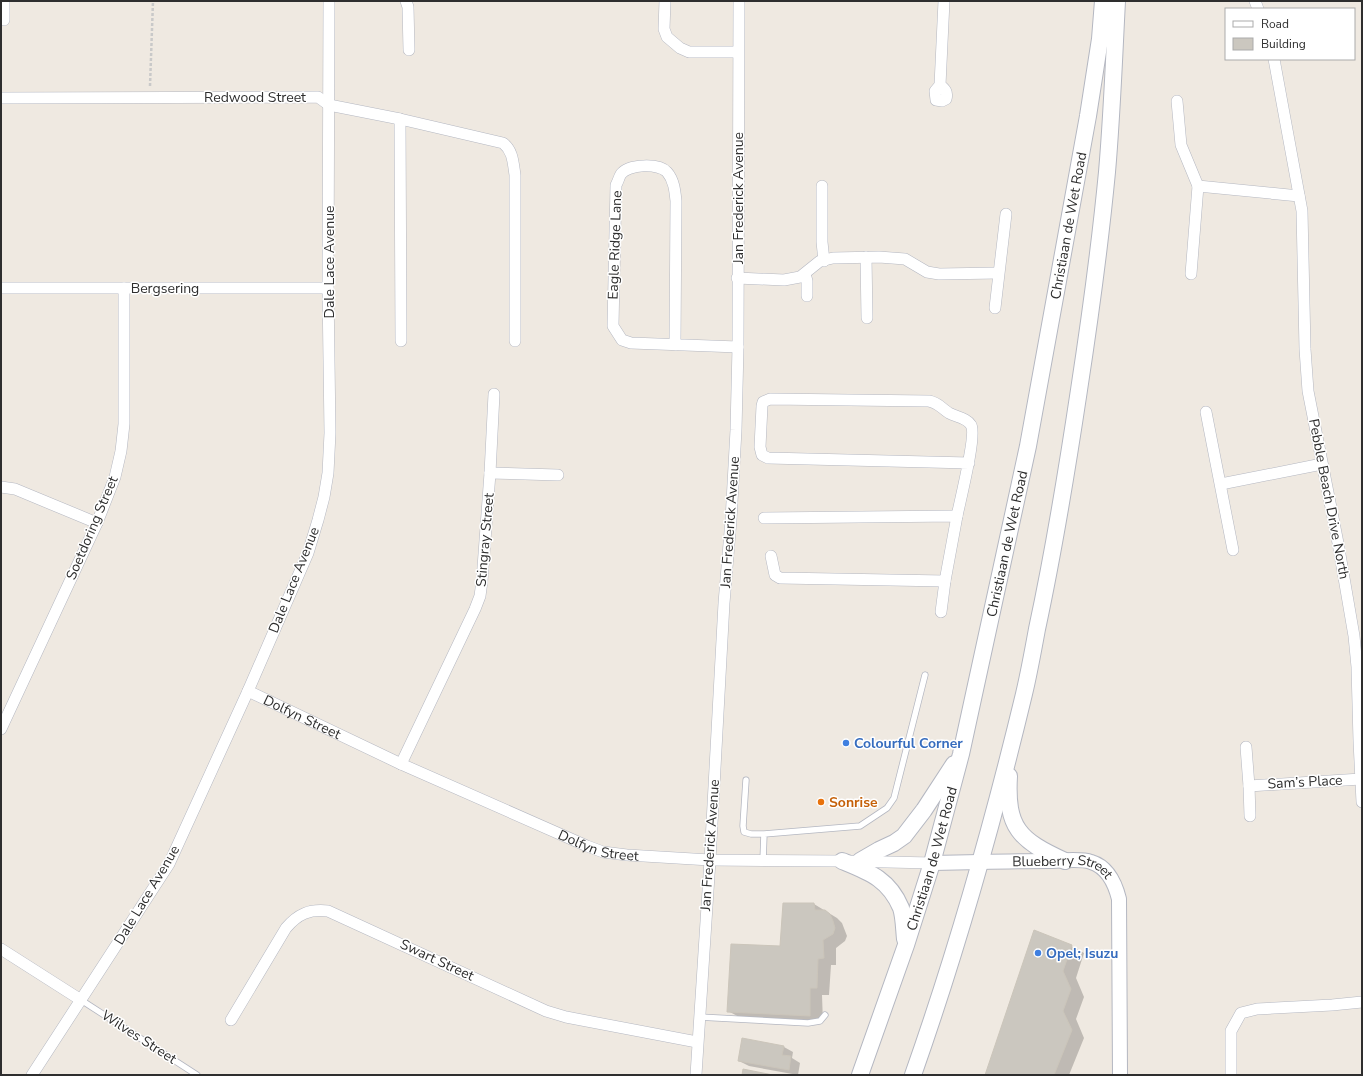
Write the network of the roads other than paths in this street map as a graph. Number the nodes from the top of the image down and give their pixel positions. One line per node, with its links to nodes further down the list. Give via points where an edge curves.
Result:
1 (4, 1): 9 (street)
2 (329, 1): 16 (street, Dale Lace Avenue)
3 (406, 1): 10 (street)
4 (665, 1): 11 (street, via 664,29 667,37 680,48 689,52)
5 (739, 1): 11 (street, Jan Frederick Avenue)
6 (944, 1): 13 (street)
7 (1103, 1): 59 (main road, Christiaan de Wet Road, via 1088,116 1028,446)
8 (1116, 1): 57 (main road, Christiaan de Wet Road, via 1107,169 1089,324 1066,479 1047,582)
9 (4, 20)
10 (409, 50)
11 (738, 52): 27 (street, Jan Frederick Avenue)
12 (1274, 60): 20 (street, Pebble Beach Drive North)
13 (940, 85)
14 (1, 98): 16 (street, Redwood Street, via 318,97)
15 (1177, 101): 19 (street, via 1181,145)
16 (329, 104): 17 (street, Redwood Street); 30 (street, Dale Lace Avenue)
17 (400, 119): 34 (street); 35 (street, Redwood Street, via 503,142 508,146 515,175)
18 (822, 186): 23 (street)
19 (1198, 186): 20 (street); 26 (street)
20 (1299, 196): 41 (street, Pebble Beach Drive North, via 1303,229 1305,369)
21 (1006, 214): 24 (street)
22 (866, 258): 23 (street); 24 (street, via 905,259 927,272 939,274); 33 (street)
23 (824, 260): 25 (street)
24 (998, 273): 32 (street)
25 (805, 274): 27 (street, via 784,280); 31 (street)
26 (1191, 274)
27 (738, 278): 37 (street, Jan Frederick Avenue)
28 (1, 288): 29 (street, Bergsering)
29 (124, 288): 30 (street, Bergsering); 48 (street, Soetdoring Street, via 124,424 121,451 115,477)
30 (328, 288): 54 (street, Dale Lace Avenue, via 330,433 324,497 308,553)
31 (807, 296)
32 (995, 308)
33 (867, 318)
34 (401, 341)
35 (515, 341)
36 (675, 345): 36 (street, Eagle Ridge Lane, via 631,343 622,340 613,326 616,185 621,173 632,168 658,167 667,171 673,182 676,201); 37 (street, Eagle Ridge Lane)
37 (738, 347): 67 (street, Jan Frederick Avenue, via 735,445)
38 (494, 394): 42 (street, Stingray Street)
39 (1206, 412): 44 (street)
40 (969, 463): 40 (street, via 972,425 947,412 938,403 770,399 763,402 760,447 762,455 768,458); 46 (street)
41 (1322, 464): 44 (street); 61 (street, Pebble Beach Drive North, via 1354,636)
42 (490, 473): 43 (street); 60 (street, Stingray Street, via 480,596)
43 (558, 475)
44 (1221, 484): 49 (street)
45 (1, 487): 48 (street, via 15,489)
46 (957, 516): 47 (street); 51 (street)
47 (764, 518)
48 (97, 523): 55 (street, Soetdoring Street)
49 (1233, 550)
50 (771, 556): 51 (street, via 775,575 780,578)
51 (945, 581): 52 (street)
52 (942, 612)
53 (925, 675): 66 (lane, via 894,798 887,808 860,826)
54 (248, 691): 60 (street, Dolfyn Street); 76 (street, Dale Lace Avenue, via 169,864)
55 (4, 717): 56 (street, Soetdoring Street)
56 (1, 729)
57 (1011, 744): 71 (main road, Christiaan de Wet Road); 72 (main road, via 1008,791 1011,818 1017,829 1031,843)
58 (1246, 747): 63 (street, Sam’s Place)
59 (961, 754): 70 (main road, via 904,836); 73 (main road, Christiaan de Wet Road)
60 (401, 764): 67 (street, Dolfyn Street, via 603,852)
61 (1361, 779): 63 (street, Sam’s Place); 64 (street, Pebble Beach Drive North)
62 (746, 780): 66 (lane, via 744,832)
63 (1249, 786): 65 (street, Sam’s Place)
64 (1362, 802)
65 (1250, 816)
66 (764, 834): 68 (lane)
67 (710, 860): 68 (street, Dolfyn Street); 79 (street, Jan Frederick Avenue)
68 (763, 861): 69 (street, Dolfyn Street)
69 (842, 861): 70 (street, Dolfyn Street); 74 (main road, via 876,876 888,887 901,909)
70 (860, 861): 73 (street, Dolfyn Street)
71 (980, 861): 72 (street, Blueberry Street); 73 (street, Dolfyn Street); 86 (main road, Christiaan de Wet Road, via 949,968)
72 (1065, 861): 87 (street, Blueberry Street, via 1090,862 1102,868 1111,876 1117,889)
73 (932, 863): 74 (main road, Christiaan de Wet Road)
74 (906, 945): 85 (main road, Christiaan de Wet Road)
75 (1, 949): 76 (street)
76 (81, 1000): 82 (street, Dale Lace Avenue); 83 (lane, Wilves Street)
77 (1362, 1002): 88 (street, via 1257,1009 1241,1014 1231,1031)
78 (825, 1015): 79 (lane, via 815,1023)
79 (699, 1017): 81 (street, Jan Frederick Avenue)
80 (231, 1020): 81 (street, Swart Street, via 286,928 294,919 317,910 328,911 546,1011)
81 (697, 1042): 84 (street, Jan Frederick Avenue)
82 (32, 1075)
83 (197, 1075)
84 (696, 1075)
85 (860, 1075)
86 (913, 1075)
87 (1120, 1075)
88 (1231, 1075)

